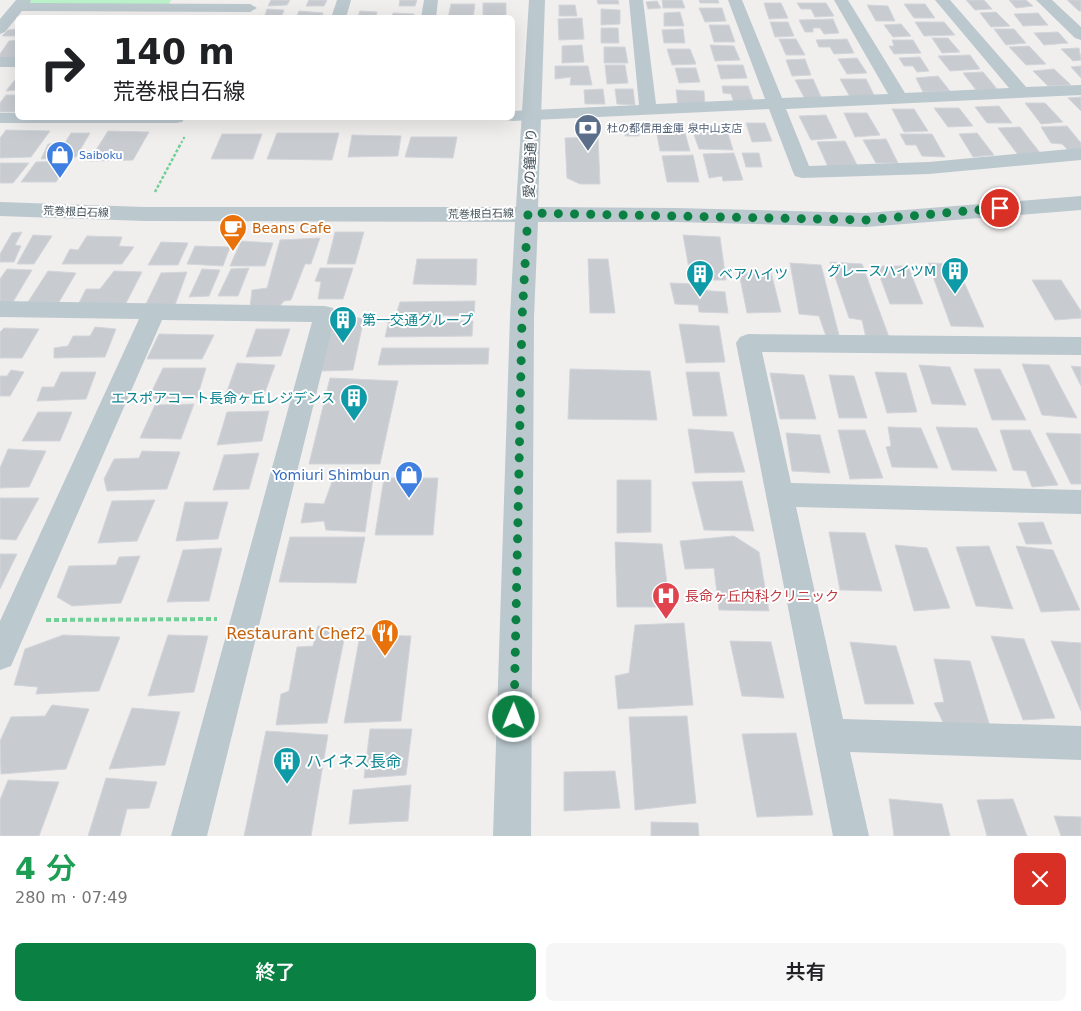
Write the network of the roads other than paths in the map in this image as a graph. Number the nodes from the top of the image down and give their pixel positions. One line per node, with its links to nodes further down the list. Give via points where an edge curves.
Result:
1 (344, 0): 11 (street)
2 (431, 0): 12 (street)
3 (537, 0): 23 (street, 愛の鐘通り)
4 (636, 0): 21 (street)
5 (735, 0): 20 (street)
6 (841, 0): 19 (street)
7 (942, 0): 18 (street)
8 (1043, 0): 14 (street)
9 (21, 4): 10 (street); 13 (street)
10 (249, 8)
11 (339, 15)
12 (428, 15)
13 (0, 29)
14 (1081, 35)
15 (0, 62): 16 (street)
16 (15, 62)
17 (1081, 90): 18 (street)
18 (1022, 93): 19 (street)
19 (900, 99): 20 (street)
20 (777, 105): 21 (street); 26 (street, via 802,172 929,168)
21 (648, 110): 23 (street)
22 (515, 116): 23 (street)
23 (532, 116): 29 (street, 愛の鐘通り)
24 (0, 118): 25 (street)
25 (15, 118)
26 (1081, 154)
27 (1081, 203): 29 (street, 荒巻根白石線, via 866,220)
28 (0, 209): 29 (street, 荒巻根白石線, via 145,214)
29 (528, 213): 39 (street, 愛の鐘通り, via 522,318)
30 (0, 309): 31 (street)
31 (155, 310): 35 (street); 38 (street, via 325,314)
32 (1081, 346): 33 (street, via 748,343)
33 (781, 495): 34 (street); 36 (street)
34 (1081, 502)
35 (0, 655)
36 (830, 735): 37 (street); 40 (street)
37 (1081, 743)
38 (189, 836)
39 (512, 836)
40 (851, 836)

